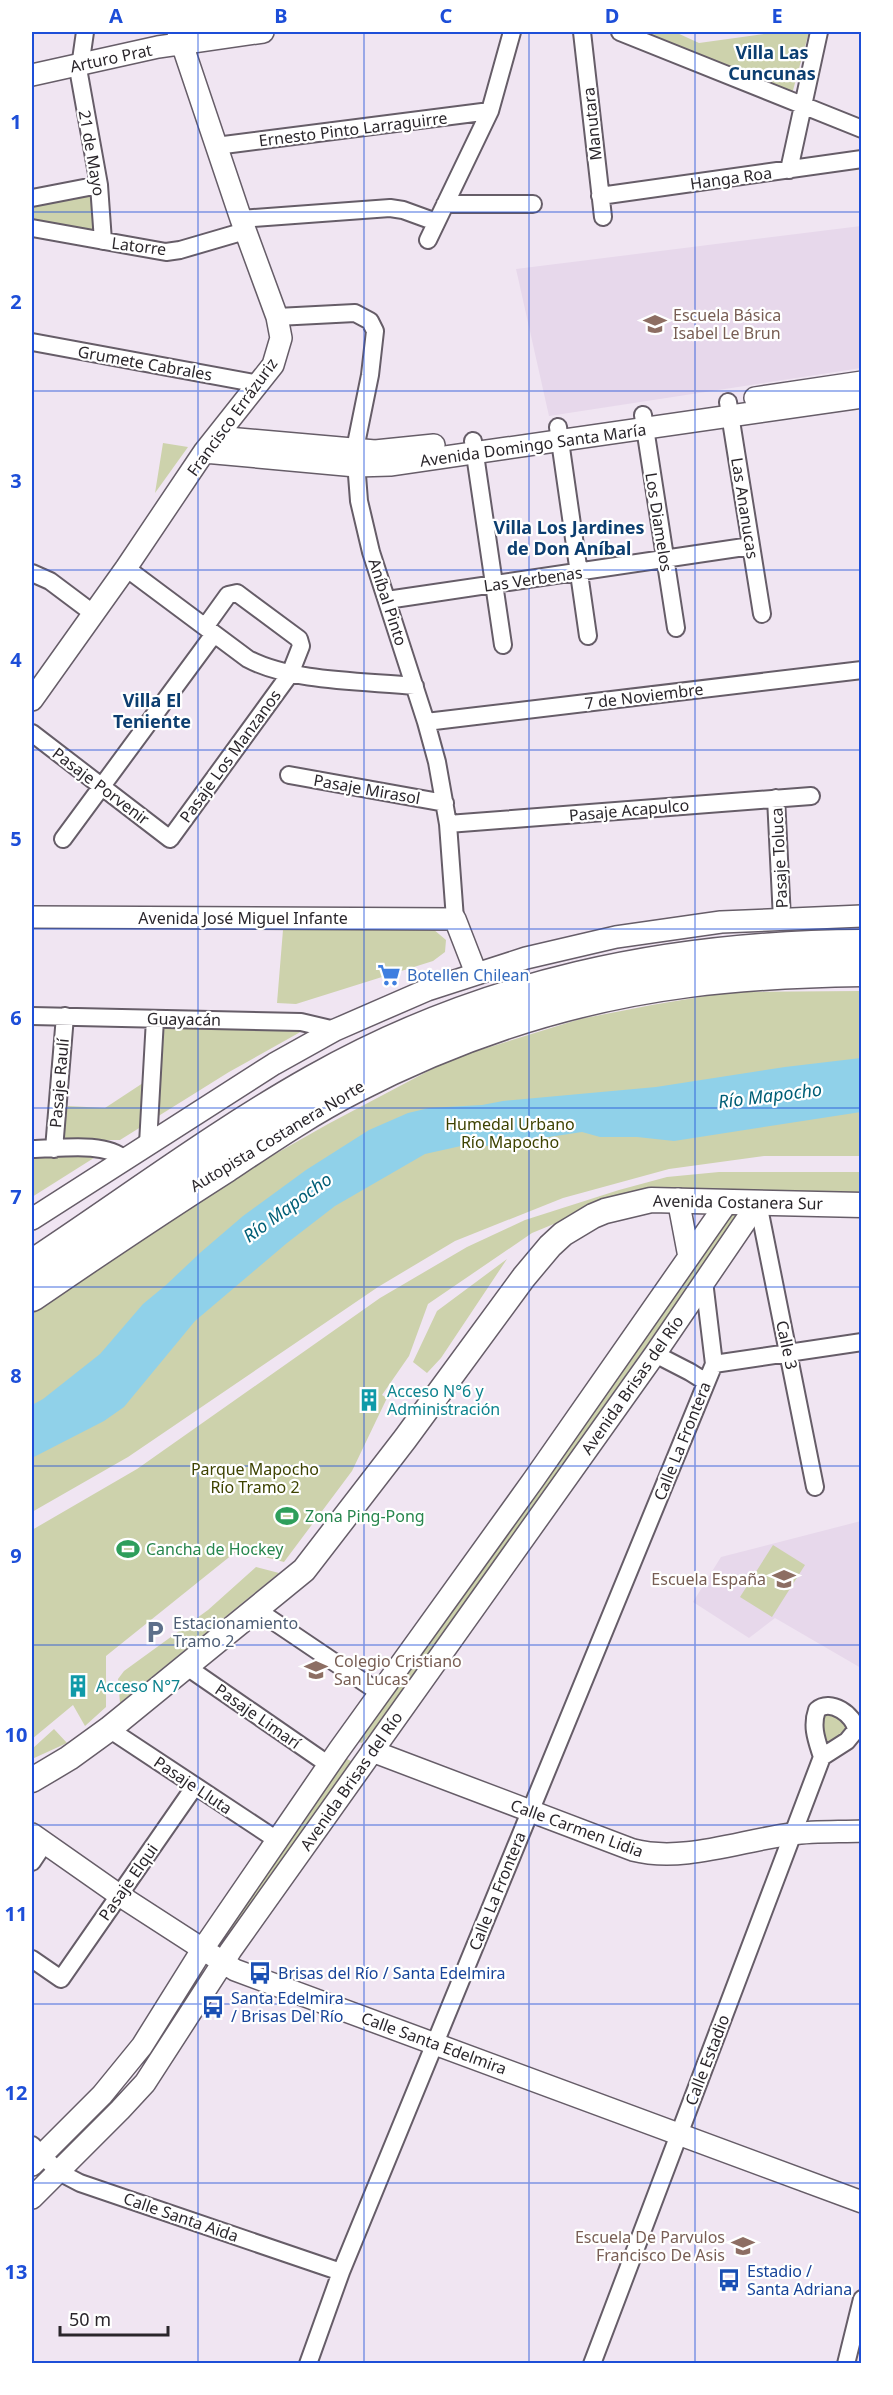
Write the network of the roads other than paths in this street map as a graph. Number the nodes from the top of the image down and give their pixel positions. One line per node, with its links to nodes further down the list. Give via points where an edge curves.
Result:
1 (86, 32): 8 (street, 21 de Mayo)
2 (263, 32): 7 (street, Arturo Prat)
3 (512, 32): 11 (street)
4 (582, 32): 17 (street, Manutara)
5 (620, 32): 10 (street)
6 (819, 32): 10 (street)
7 (179, 38): 8 (street, Arturo Prat); 13 (street, Francisco Errázuriz)
8 (80, 64): 9 (street, Arturo Prat); 16 (street, 21 de Mayo)
9 (32, 75)
10 (803, 106): 12 (street); 15 (street)
11 (490, 111): 13 (street, Ernesto Pinto Larraguirre); 19 (street)
12 (861, 129)
13 (216, 146): 23 (street, Francisco Errázuriz)
14 (861, 159): 15 (street, Hanga Roa)
15 (789, 170): 17 (street, Hanga Roa)
16 (99, 184): 18 (street); 26 (street, 21 de Mayo)
17 (600, 196): 21 (street, Manutara)
18 (32, 198)
19 (446, 204): 20 (street); 22 (street)
20 (533, 204)
21 (603, 217)
22 (436, 222): 23 (street, Latorre, via 390,208); 25 (street)
23 (243, 225): 26 (street, Latorre, via 166,252); 27 (street, Francisco Errázuriz)
24 (32, 228): 26 (street, Latorre)
25 (428, 240)
26 (103, 241)
27 (277, 317): 30 (street, Francisco Errázuriz, via 280,348); 37 (street, Aníbal Pinto, via 355,313 365,316 374,326 374,351)
28 (32, 342): 30 (street, Grumete Cabrales)
29 (861, 382): 32 (street, Avenida Domingo Santa María)
30 (260, 384): 35 (street, Francisco Errázuriz)
31 (861, 397): 32 (street, Avenida Domingo Santa María)
32 (729, 408): 33 (street, Avenida Domingo Santa María); 38 (street, Las Ananucas)
33 (644, 422): 34 (street, Avenida Domingo Santa María); 39 (street, Los Diamelos)
34 (559, 434): 36 (street, Avenida Domingo Santa María); 41 (street)
35 (210, 444): 37 (street, Avenida Domingo Santa María); 40 (street, Francisco Errázuriz)
36 (474, 447): 37 (street, Avenida Domingo Santa María, via 390,465); 43 (street)
37 (355, 458): 44 (street, Aníbal Pinto, via 364,526)
38 (751, 546): 39 (street, Las Verbenas); 46 (street, Las Ananucas)
39 (665, 559): 41 (street, Las Verbenas); 47 (street, Los Diamelos)
40 (126, 568): 45 (street, Francisco Errázuriz); 48 (street)
41 (579, 572): 43 (street, Las Verbenas); 49 (street)
42 (32, 573): 45 (street)
43 (494, 584): 44 (street, Las Verbenas); 50 (street)
44 (387, 600): 53 (street, Aníbal Pinto)
45 (93, 614): 54 (street, Francisco Errázuriz)
46 (762, 614)
47 (676, 628)
48 (210, 630): 52 (street, via 261,666); 52 (street, via 228,595 240,594 300,641); 58 (street)
49 (588, 636)
50 (503, 645)
51 (861, 670): 55 (street, 7 de Noviembre)
52 (290, 674): 53 (street); 63 (street, Pasaje Los Manzanos)
53 (415, 686): 55 (street, Aníbal Pinto)
54 (32, 700)
55 (426, 722): 61 (street, Aníbal Pinto)
56 (32, 733): 58 (street, Pasaje Porvenir)
57 (289, 775): 61 (street, Pasaje Mirasol)
58 (102, 787): 63 (street, Pasaje Porvenir); 64 (street)
59 (811, 796): 60 (street, Pasaje Acapulco)
60 (776, 798): 62 (street, Pasaje Acapulco); 68 (street, Pasaje Toluca)
61 (445, 802): 62 (street, Aníbal Pinto)
62 (448, 824): 67 (street, Aníbal Pinto)
63 (170, 838)
64 (63, 839)
65 (861, 916): 68 (street)
66 (32, 917): 67 (street, Avenida José Miguel Infante)
67 (455, 919): 71 (street, Aníbal Pinto)
68 (782, 919): 71 (street, via 679,927 616,937)
69 (861, 945): 86 (highway, Autopista Costanera Norte, via 757,949 651,961 538,986 436,1022 357,1057 292,1092)
70 (861, 971): 88 (highway, Autopista Costanera Norte, via 727,977 660,986 553,1010 453,1043 396,1067 316,1109)
71 (476, 973): 75 (street)
72 (32, 1016): 73 (street, Guayacán)
73 (65, 1016): 74 (street, Guayacán); 78 (street, Pasaje Raulí)
74 (155, 1019): 75 (street, Guayacán, via 301,1022); 76 (street)
75 (335, 1030): 76 (street)
76 (148, 1144): 79 (street)
77 (32, 1149): 78 (street)
78 (54, 1149): 79 (street, via 100,1148 114,1151)
79 (124, 1159): 84 (street)
80 (678, 1199): 81 (main road, Avenida Costanera Sur); 85 (street); 95 (main road, Avenida Costanera Sur, via 644,1201 605,1211 578,1224 550,1246 315,1557)
81 (728, 1201): 82 (main road, Avenida Costanera Sur); 85 (street, Avenida Brisas del Río)
82 (758, 1203): 83 (main road, Avenida Costanera Sur); 87 (street, Avenida Brisas del Río); 90 (street, Calle 3)
83 (861, 1205)
84 (32, 1219)
85 (689, 1257): 97 (street, Avenida Brisas del Río)
86 (32, 1265)
87 (704, 1281): 91 (street, Avenida Brisas del Río); 92 (street, Calle La Frontera)
88 (32, 1296)
89 (861, 1342): 90 (street)
90 (789, 1353): 92 (street); 94 (street, Calle 3)
91 (655, 1354): 93 (street); 99 (street, Avenida Brisas del Río)
92 (714, 1364): 93 (street, Calle La Frontera)
93 (705, 1382): 104 (street, Calle La Frontera)
94 (815, 1487)
95 (257, 1610): 96 (main road, Avenida Costanera Sur); 97 (street)
96 (187, 1666): 98 (main road, Avenida Costanera Sur); 101 (street, Pasaje Limarí)
97 (380, 1693): 101 (street, Avenida Brisas del Río)
98 (109, 1729): 102 (main road, Avenida Costanera Sur); 103 (street, Pasaje Lluta)
99 (372, 1751): 104 (street, Calle Carmen Lidia); 113 (street, Avenida Brisas del Río)
100 (822, 1757): 106 (street, Calle Estadio)
101 (329, 1765): 108 (street, Avenida Brisas del Río)
102 (32, 1779)
103 (195, 1786): 108 (street, Pasaje Lluta); 110 (street, Pasaje Elqui)
104 (530, 1811): 106 (street, Calle Carmen Lidia, via 652,1854 675,1854); 114 (street, Calle La Frontera)
105 (861, 1831): 106 (street, Calle Carmen Lidia)
106 (793, 1834): 115 (street, Calle Estadio)
107 (38, 1839): 109 (street); 110 (street, Calle Santa Edelmira)
108 (277, 1840): 111 (street, Avenida Brisas del Río)
109 (32, 1862)
110 (119, 1895): 111 (street, Calle Santa Edelmira); 112 (street, Pasaje Elqui, via 61,1978)
111 (202, 1950): 113 (street, Calle Santa Edelmira); 116 (street, Avenida Brisas del Río, via 122,2072)
112 (32, 1959)
113 (222, 1964): 114 (street, Calle Santa Edelmira); 117 (street, Avenida Brisas del Río, via 145,2083)
114 (435, 2043): 115 (street, Calle Santa Edelmira); 120 (street, Calle La Frontera)
115 (680, 2133): 119 (street, Calle Santa Edelmira); 123 (street, Calle Estadio)
116 (35, 2155): 117 (street, Calle Santa Aida)
117 (59, 2172): 118 (street, Avenida Brisas del Río); 120 (street, Calle Santa Aida, via 80,2183)
118 (32, 2198)
119 (861, 2202)
120 (342, 2272): 122 (street, Calle La Frontera)
121 (861, 2298): 124 (street)
122 (308, 2364)
123 (592, 2364)
124 (846, 2364)

